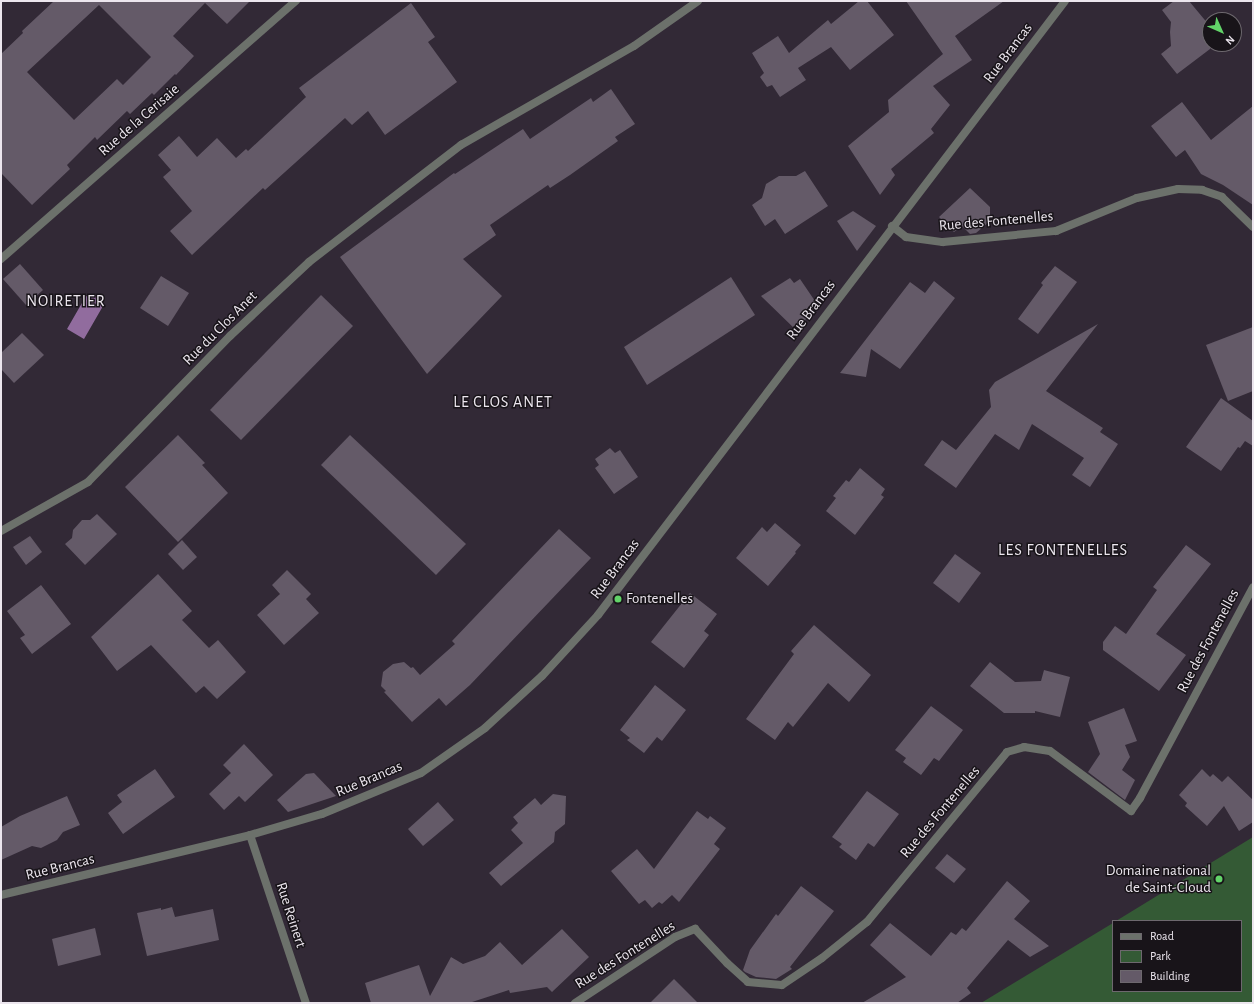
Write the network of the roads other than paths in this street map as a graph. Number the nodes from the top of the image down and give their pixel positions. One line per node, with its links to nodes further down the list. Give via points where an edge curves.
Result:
1 (296, 1): 6 (street, Rue de la Cerisaie)
2 (698, 1): 7 (street, Rue du Clos Anet, via 634,46 460,145 309,262 230,336 88,482)
3 (1065, 1): 4 (street, Rue Brancas)
4 (892, 226): 5 (street, Rue des Fontenelles, via 906,237 943,242 1056,231 1137,198 1178,189 1202,190 1222,197); 9 (street, Rue Brancas, via 598,615 542,676 484,728 421,773 322,814)
5 (1253, 227)
6 (1, 259)
7 (1, 531)
8 (1253, 587): 12 (street, Rue des Fontenelles, via 1140,798 1131,810 1050,751 1018,748 1007,752 867,922 822,958 782,985 748,982 695,929 676,937)
9 (250, 835): 10 (street, Rue Brancas); 11 (street, Rue Reinert)
10 (1, 895)
11 (306, 1003)
12 (575, 1003)

